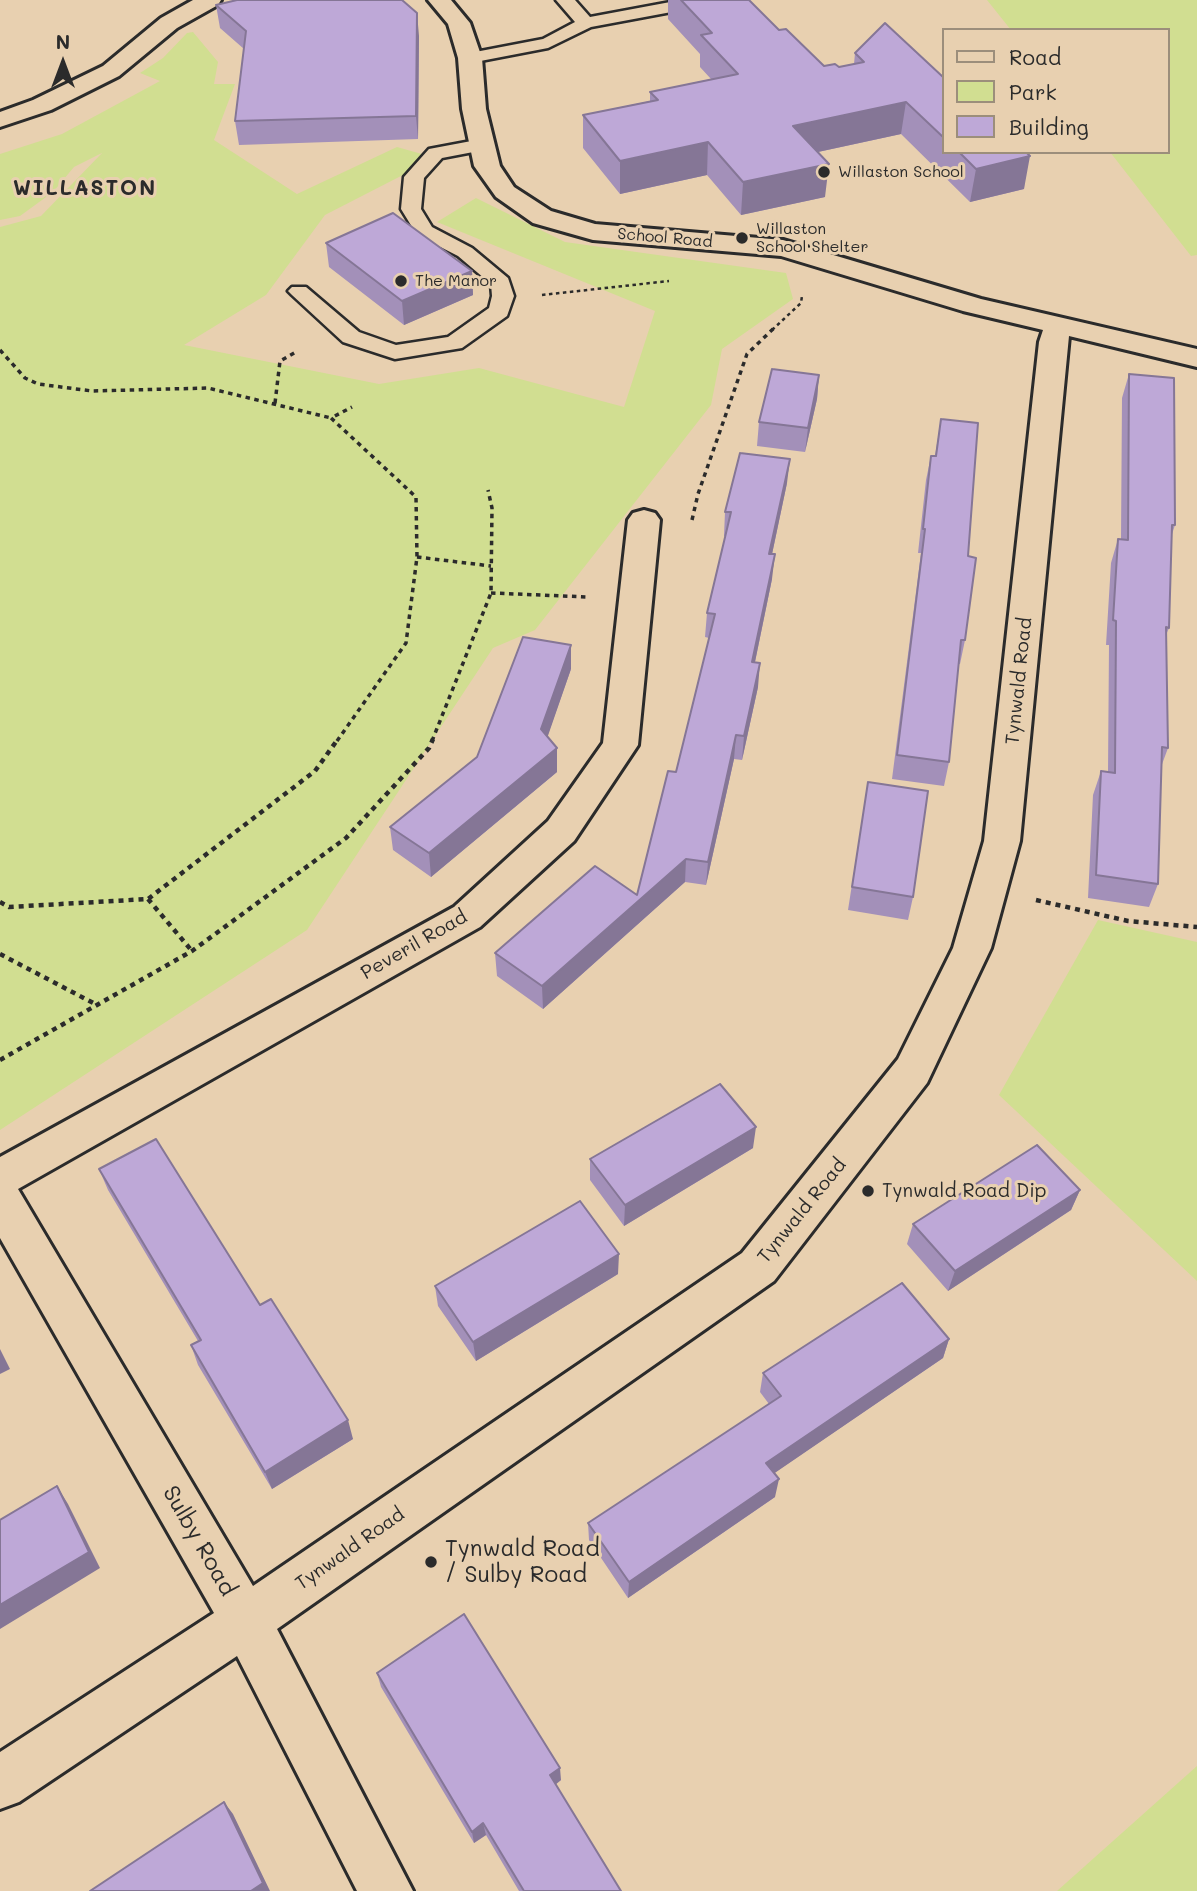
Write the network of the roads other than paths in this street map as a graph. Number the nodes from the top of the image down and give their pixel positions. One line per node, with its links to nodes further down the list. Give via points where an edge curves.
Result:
1 (439, 0): 6 (street, School Road, via 459,23)
2 (565, 0): 5 (lane)
3 (709, 0): 5 (lane)
4 (200, 2): 7 (street, via 111,71)
5 (586, 23): 6 (lane, via 548,43)
6 (470, 58): 8 (street, School Road)
7 (0, 120)
8 (482, 145): 9 (lane, via 436,153 414,177 411,209 424,231 465,251 501,282 499,311 454,343 395,352 351,337); 10 (street, School Road, via 487,166 505,192 542,217 570,227 783,248 972,305)
9 (299, 291)
10 (1058, 325): 11 (street, School Road); 15 (street, Tynwald Road, via 1002,841 972,948 913,1071 758,1267)
11 (1197, 358)
12 (645, 520): 13 (street, Peveril Road, via 620,745 561,831 467,917)
13 (0, 1178)
14 (0, 1198): 15 (street, Sulby Road)
15 (246, 1621): 16 (street, Tynwald Road); 17 (street, Sulby Road)
16 (0, 1783)
17 (386, 1891)

